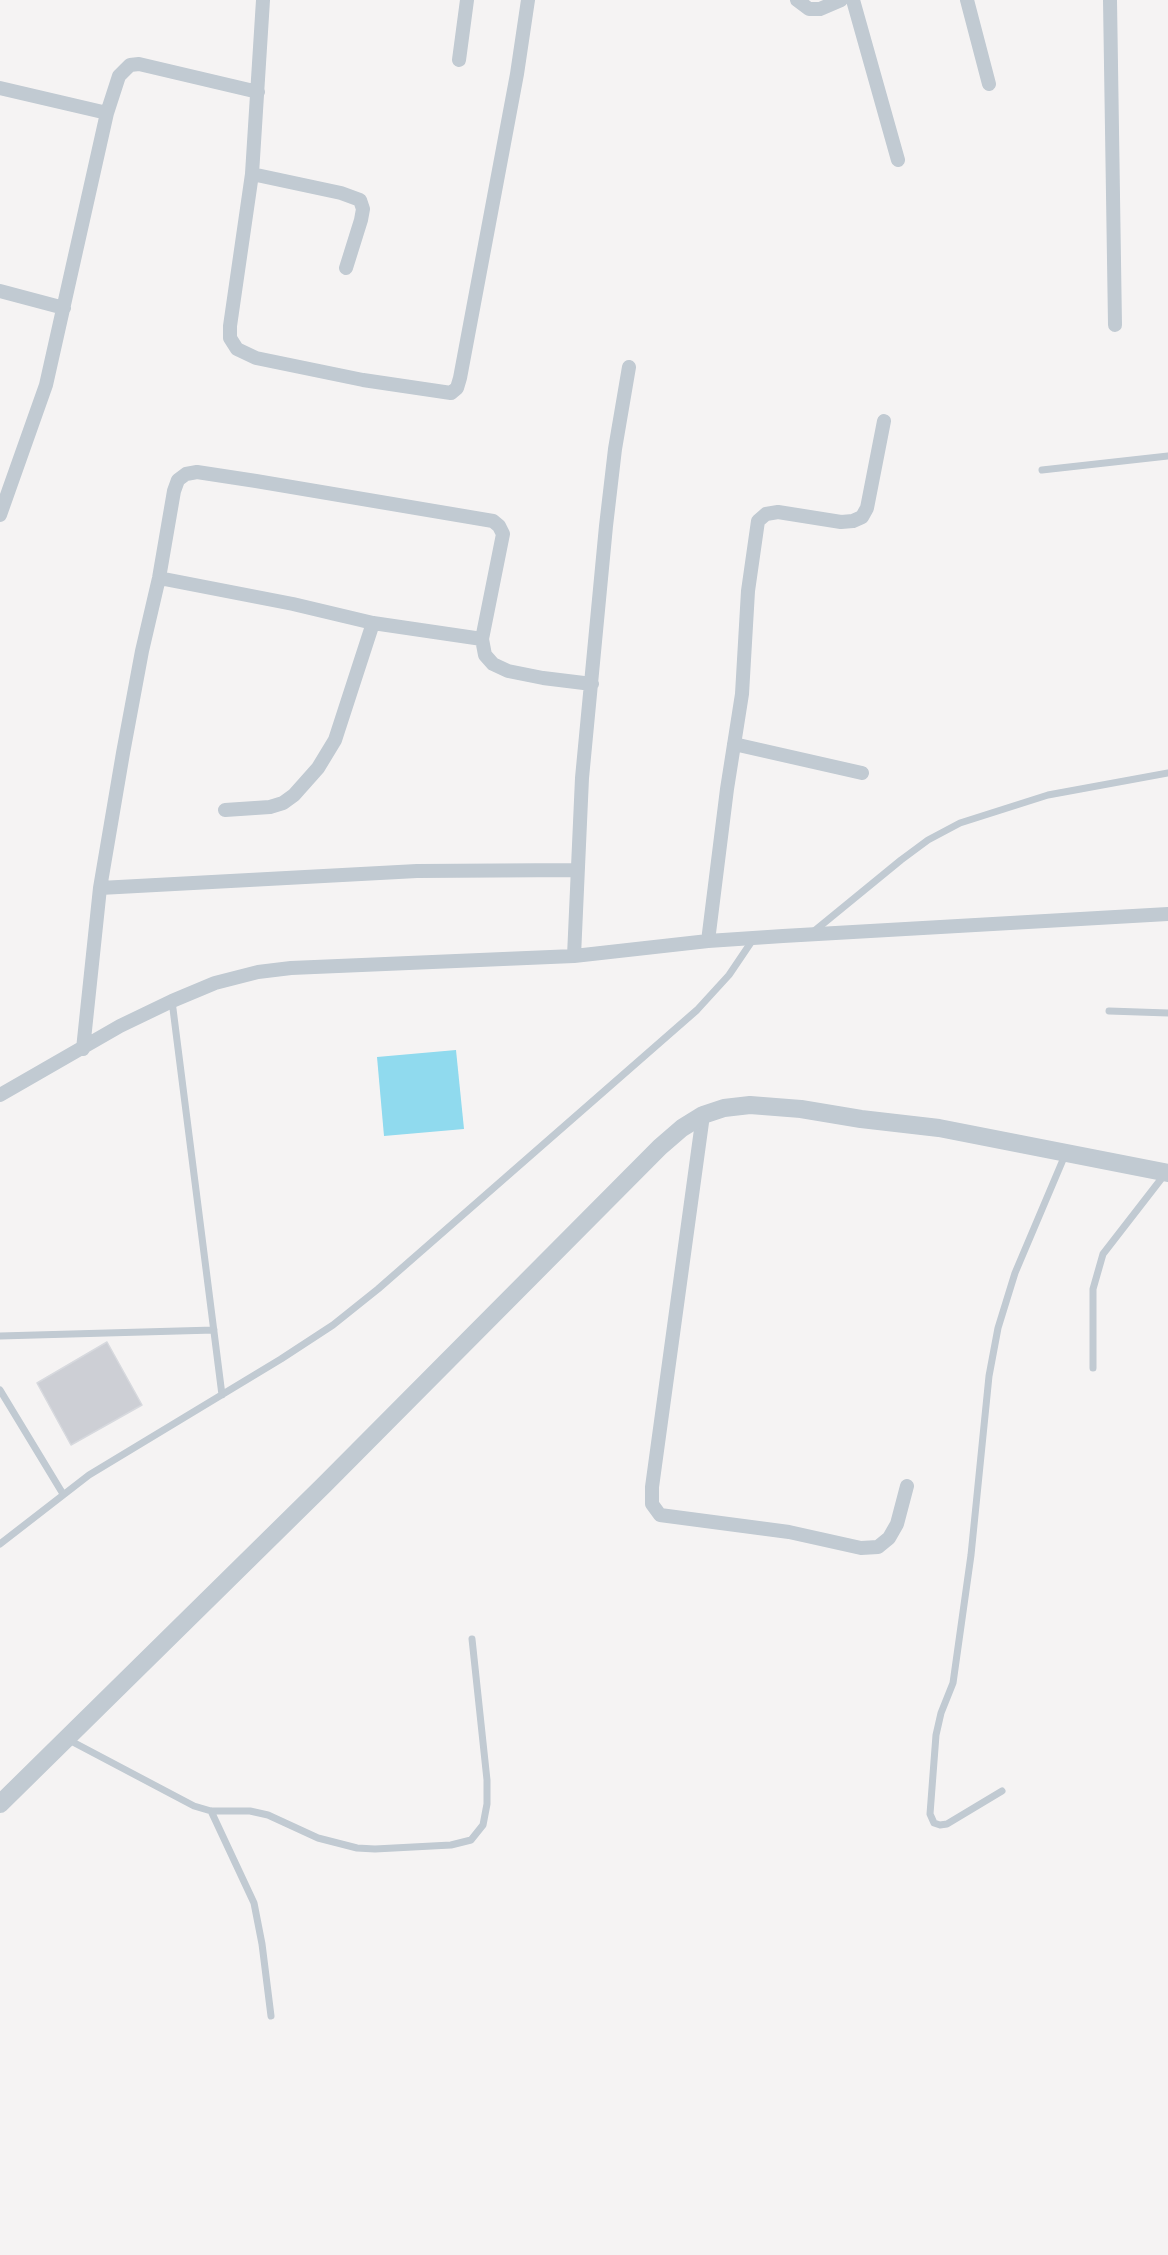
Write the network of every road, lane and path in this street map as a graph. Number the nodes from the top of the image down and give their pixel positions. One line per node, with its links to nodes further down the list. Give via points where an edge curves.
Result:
1 (263, 0): 12 (street)
2 (467, 0): 9 (street)
3 (528, 0): 15 (street, via 460,378 451,393 363,380 256,358 237,349 230,338 230,326)
4 (797, 0): 5 (street, via 808,9 820,9)
5 (842, 0)
6 (853, 0): 14 (street)
7 (968, 0): 10 (street)
8 (1110, 0): 19 (street)
9 (459, 60)
10 (989, 84)
11 (0, 88): 13 (street)
12 (258, 92): 13 (street, via 130,65 119,76); 15 (street)
13 (107, 113): 18 (street)
14 (898, 160)
15 (252, 174): 16 (street, via 360,200 361,220)
16 (346, 268)
17 (0, 291): 18 (street)
18 (64, 308): 24 (street, via 40,404)
19 (1115, 325)
20 (629, 367): 28 (street, via 606,526)
21 (884, 421): 29 (street, via 862,517 841,522 778,512 766,514 758,521)
22 (1168, 456): 23 (lane)
23 (1042, 470)
24 (0, 515)
25 (159, 578): 26 (street); 27 (street, via 174,491 178,480 197,472 493,521 503,534); 34 (street, via 142,651)
26 (373, 623): 27 (street); 32 (street, via 335,740 318,768 283,803)
27 (482, 639): 28 (street, via 485,655 508,671)
28 (592, 684): 33 (street)
29 (734, 744): 30 (street); 38 (street)
30 (862, 773)
31 (1168, 773): 36 (lane, via 1048,795 960,823 901,860)
32 (225, 810)
33 (577, 870): 34 (street, via 417,871); 39 (street)
34 (100, 888): 43 (street)
35 (1168, 914): 36 (street)
36 (811, 934): 37 (street)
37 (754, 938): 38 (street); 52 (lane, via 729,975 697,1010 387,1282 333,1325)
38 (708, 941): 39 (street)
39 (574, 956): 40 (street, via 280,969 215,983)
40 (172, 1001): 43 (street); 48 (lane)
41 (1110, 1011): 42 (lane)
42 (1168, 1013)
43 (83, 1049): 44 (street)
44 (0, 1095)
45 (703, 1115): 46 (street, via 750,1105 801,1109 939,1128); 53 (street, via 652,1504 660,1515 780,1530 861,1548 878,1547 890,1538 897,1524); 57 (street, via 660,1147)
46 (1066, 1152): 47 (street); 58 (lane, via 1015,1273 998,1328 953,1683 936,1735 930,1814 934,1823 947,1824)
47 (1168, 1172): 50 (lane, via 1103,1254 1093,1288)
48 (214, 1330): 49 (lane); 52 (lane)
49 (0, 1336)
50 (1093, 1368)
51 (0, 1390): 54 (lane)
52 (222, 1395): 54 (lane)
53 (907, 1486)
54 (63, 1494): 55 (lane)
55 (0, 1544)
56 (472, 1639): 60 (lane, via 487,1804 483,1825 471,1840 451,1845 357,1848 318,1838 268,1815)
57 (66, 1739): 59 (street); 60 (lane, via 194,1806)
58 (1002, 1791)
59 (0, 1804)
60 (211, 1811): 61 (lane, via 254,1903)
61 (271, 2016)

